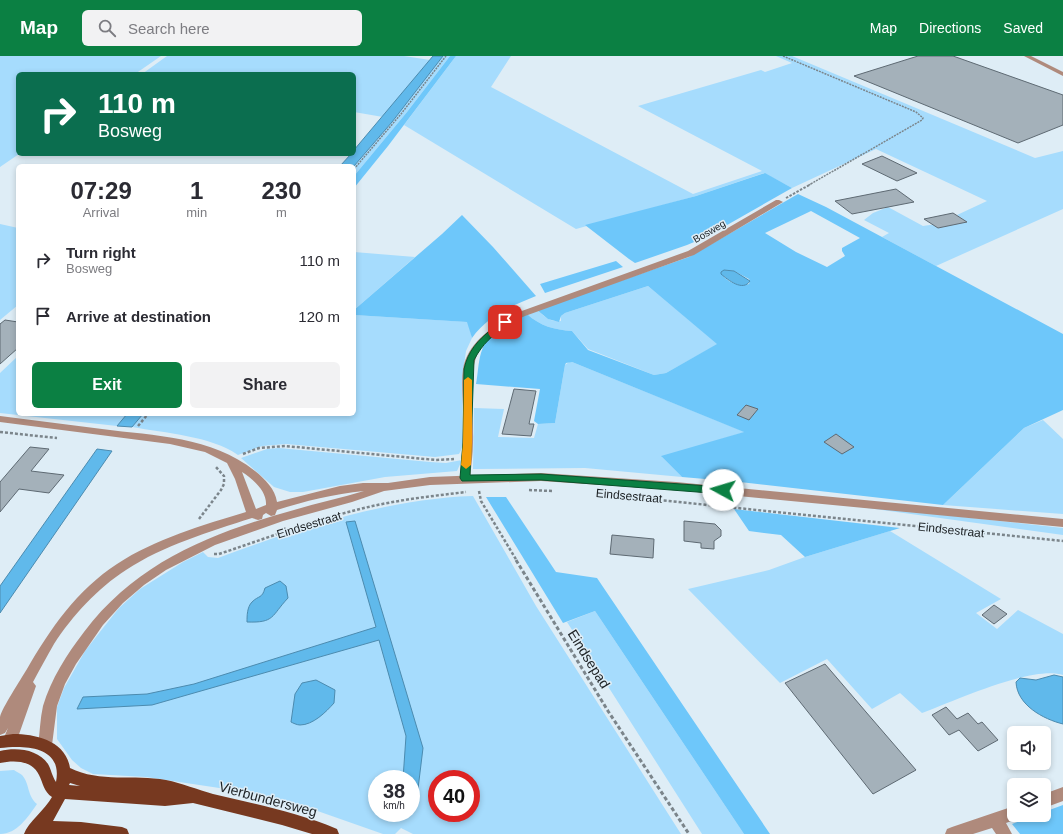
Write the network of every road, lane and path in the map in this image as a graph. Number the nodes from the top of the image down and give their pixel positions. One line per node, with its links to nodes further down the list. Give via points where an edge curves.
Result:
1 (446, 56): 5 (path)
2 (783, 56): 6 (path, via 916,112 923,118)
3 (1026, 56): 4 (street)
4 (1063, 74)
5 (356, 167)
6 (779, 202): 10 (street, Bosweg, via 691,254 541,307 498,326 476,347 470,360)
7 (0, 419): 11 (street, via 160,439 198,446)
8 (0, 432): 9 (path)
9 (60, 439)
10 (467, 458): 11 (path, via 436,460 285,446 259,448); 13 (street, Bosweg)
11 (231, 460): 20 (street, via 255,476 263,485); 21 (street)
12 (214, 465): 24 (path, via 224,476 224,484 200,516 198,521)
13 (465, 478): 14 (street, Eindsestraat); 23 (street, Eindsestraat, via 541,477 676,486)
14 (388, 487): 20 (street, Eindsestraat, via 340,490); 22 (street, Eindsestraat)
15 (524, 490): 18 (path)
16 (479, 491): 17 (path, Eindsestraat); 26 (path, Eindsestraat, via 416,498 364,508 291,529 219,554 214,554); 43 (path, Eindsepad, via 481,501 554,622 641,764)
17 (486, 491)
18 (553, 491)
19 (591, 493): 25 (path, Eindsestraat)
20 (272, 507): 21 (street, Eindsestraat); 22 (street, Eindsestraat)
21 (252, 513): 22 (street, Eindsestraat); 24 (street, Eindsestraat)
22 (268, 521): 26 (street, Eindsestraat)
23 (1063, 523)
24 (201, 530): 27 (street, Eindsestraat, via 155,549 121,567 92,590 70,614)
25 (1063, 541)
26 (206, 544): 30 (street, Eindsestraat, via 168,562 142,579 128,590 86,637 62,676 50,706)
27 (42, 654): 28 (street, Eindsestraat); 29 (street, Eindsestraat)
28 (0, 729)
29 (5, 741): 30 (main road, via 36,741); 31 (main road)
30 (45, 745): 33 (main road, via 56,755)
31 (0, 752)
32 (0, 757): 34 (main road, via 13,755 30,758 42,768 49,786 55,791)
33 (63, 772): 34 (main road); 36 (main road, Vierbundersweg, via 71,777 100,783 167,787)
34 (61, 791): 36 (main road, Vierbundersweg, via 165,799); 40 (main road, via 50,814)
35 (1063, 794): 37 (street)
36 (196, 797): 42 (main road, Vierbundersweg, via 286,818)
37 (1051, 798)
38 (1007, 816): 39 (street)
39 (996, 820): 44 (street); 45 (street)
40 (32, 834): 41 (main road, via 50,828)
41 (122, 834)
42 (332, 834)
43 (689, 834)
44 (952, 834)
45 (1005, 834)

